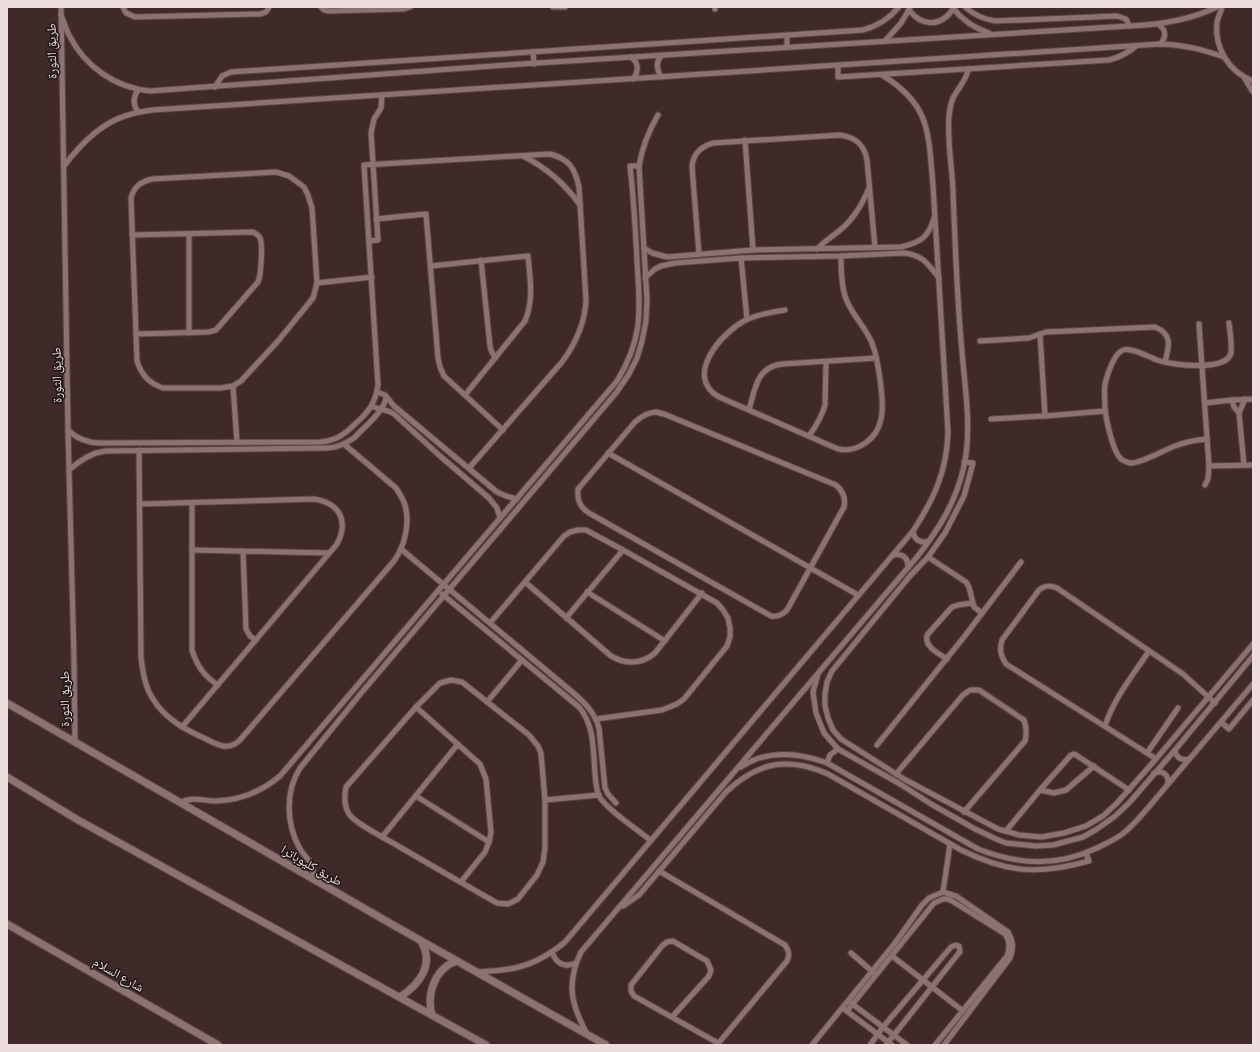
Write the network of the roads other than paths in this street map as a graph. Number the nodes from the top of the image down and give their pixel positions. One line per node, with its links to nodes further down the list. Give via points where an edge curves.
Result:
1 (61, 7): 14 (street, طريق الثورة)
2 (123, 7): 3 (street, via 126,13 135,17 264,14)
3 (269, 7)
4 (321, 7): 5 (street, via 329,11)
5 (410, 7)
6 (553, 7): 7 (street)
7 (565, 7)
8 (899, 7): 18 (street, via 885,21 862,30)
9 (965, 7): 16 (street, via 972,13 995,21 1117,16 1126,19)
10 (1217, 7): 15 (street)
11 (1222, 7): 26 (street, via 1217,22 1218,40)
12 (910, 8): 13 (street, via 914,16 927,23 943,20); 19 (street)
13 (952, 8): 17 (street, via 970,25)
14 (61, 15): 36 (street, via 69,36 97,70 118,84); 44 (street, طريق الثورة)
15 (1158, 24): 16 (street); 20 (street, via 1165,33)
16 (1129, 25): 17 (street)
17 (992, 34): 19 (street)
18 (786, 35): 22 (street); 23 (street)
19 (885, 41): 22 (street)
20 (1160, 44): 21 (street); 26 (street, via 1204,50)
21 (1136, 46): 28 (street); 29 (street, via 1109,60)
22 (787, 47): 24 (street)
23 (533, 52): 27 (street); 35 (street, via 232,72 222,76)
24 (661, 56): 25 (street); 31 (street, via 657,64)
25 (631, 57): 27 (street); 33 (street, via 638,69)
26 (1224, 58): 32 (street)
27 (534, 64): 35 (street)
28 (838, 66): 30 (street, via 838,77); 31 (street)
29 (968, 69): 30 (street); 110 (street, via 965,80 952,99 949,124 958,309 967,419)
30 (882, 74): 48 (street, via 903,90 922,114 929,144)
31 (661, 77): 33 (street)
32 (1244, 78): 34 (street); 37 (street)
33 (633, 79): 38 (street)
34 (1253, 81)
35 (215, 87): 36 (street)
36 (138, 90): 39 (street, via 134,99)
37 (1253, 92)
38 (382, 95): 39 (street); 43 (street, via 381,108 375,115 371,129)
39 (138, 112): 44 (street, via 124,116 103,128 74,152)
40 (658, 115): 45 (street, via 647,135)
41 (745, 140): 46 (street, via 848,136 859,143 866,152); 56 (street); 57 (street, via 706,145 694,156 692,167)
42 (522, 156): 43 (street); 47 (street, via 556,177); 47 (street, via 550,154 567,161 577,176)
43 (373, 165): 49 (street); 52 (street, via 364,166)
44 (64, 166): 94 (street, طريق الثورة)
45 (639, 166): 54 (street); 117 (street, via 630,166 640,300 639,320 632,351 623,372 610,390)
46 (870, 188): 53 (street); 55 (street, via 852,218)
47 (580, 205): 95 (street, via 586,300 585,315 577,340 562,362)
48 (935, 215): 53 (street, via 926,236 920,241 901,247); 64 (street)
49 (376, 219): 52 (street, via 378,240); 61 (street, via 426,214)
50 (189, 234): 51 (street); 70 (street); 70 (street, via 253,232 261,241 260,278 255,285 216,330)
51 (132, 235): 65 (street, via 131,198 133,190 144,181 276,172 295,180 304,187 308,195 312,208); 71 (street)
52 (369, 241): 62 (street)
53 (875, 247): 55 (street)
54 (644, 248): 57 (street, via 662,256); 63 (street)
55 (817, 249): 56 (street)
56 (753, 250): 57 (street)
57 (699, 254)
58 (841, 256): 59 (street); 64 (street, via 912,254 924,260); 75 (street, via 845,296 868,336)
59 (741, 258): 63 (street, via 668,264 655,269); 67 (street)
60 (481, 260): 61 (street); 74 (street, via 490,346); 74 (street, via 528,256 531,286 528,313 525,321)
61 (431, 266): 81 (street, via 440,368 444,376)
62 (372, 277): 65 (street); 80 (street)
63 (646, 278): 135 (street, via 647,311 644,331 637,358 626,378)
64 (939, 278): 121 (street, via 948,422 947,451 936,489)
65 (317, 283): 79 (street, via 313,298 307,306 248,375)
66 (785, 310): 67 (street)
67 (747, 319): 89 (street, via 731,329 719,341 707,362 705,378 716,395)
68 (1229, 323): 78 (street, via 1231,350 1228,357 1221,363)
69 (1199, 324): 78 (street)
70 (189, 332): 71 (street)
71 (136, 334): 79 (street, via 140,370 155,385 163,388)
72 (1040, 334): 73 (street, via 1029,338); 77 (street, via 1155,327 1161,329 1168,339); 92 (street)
73 (980, 341)
74 (495, 358): 81 (street)
75 (876, 358): 76 (street); 96 (street, via 882,414 873,437 860,447 847,450 838,449)
76 (826, 362): 89 (street, via 782,364 769,368 757,382); 96 (street, via 824,411)
77 (1165, 362): 78 (street); 90 (street, via 1129,349 1119,352 1105,384)
78 (1202, 365): 86 (street)
79 (233, 386): 98 (street)
80 (378, 392): 82 (street); 87 (street)
81 (465, 395): 95 (street)
82 (386, 397): 88 (street); 114 (street)
83 (1245, 399): 84 (street); 85 (street); 91 (street)
84 (1253, 399)
85 (1232, 400): 86 (street); 91 (street)
86 (1204, 403): 97 (street)
87 (372, 406): 88 (street); 99 (street, via 364,416 334,440)
88 (382, 409): 103 (street, via 354,438); 120 (street, via 394,414 489,498 497,508)
89 (749, 410): 96 (street)
90 (1105, 411): 92 (street); 97 (street, via 1116,452 1126,462 1136,462 1182,443)
91 (1239, 413): 112 (street)
92 (1045, 416): 93 (street)
93 (990, 419)
94 (68, 430): 100 (street, via 86,441); 115 (street, طريق الثورة)
95 (503, 430): 114 (street)
96 (809, 436)
97 (1207, 439): 113 (street)
98 (237, 442): 99 (street); 102 (street)
99 (288, 442): 104 (street)
100 (105, 443): 101 (street); 108 (street)
101 (178, 443): 102 (street); 106 (street)
102 (208, 443): 107 (street)
103 (344, 444): 104 (street, via 327,448); 123 (street, via 396,488 402,497 406,532)
104 (287, 449): 107 (street)
105 (139, 450): 106 (street); 108 (street); 119 (street)
106 (178, 450): 107 (street)
107 (208, 450)
108 (105, 451): 115 (street, via 87,456)
109 (608, 453): 132 (street); 132 (street, via 578,490 577,496 583,509 771,616 780,616 787,610); 132 (street, via 641,416 656,412 836,486 845,498 844,507)
110 (964, 462): 122 (street, via 950,508); 129 (street, via 973,463 964,496 945,533)
111 (1253, 464): 112 (street)
112 (1244, 465): 113 (street)
113 (1209, 466): 116 (street)
114 (469, 468): 117 (street, via 497,492)
115 (69, 470): 170 (street, طريق الثورة)
116 (1205, 485)
117 (517, 498): 120 (street)
118 (192, 503): 119 (street); 124 (street); 127 (street, via 314,499 324,501 340,514 342,524 337,544)
119 (139, 504): 169 (street, via 141,658 144,680 153,699 167,716)
120 (500, 518): 134 (street)
121 (913, 531): 122 (street, via 918,541); 128 (street)
122 (930, 541): 131 (street)
123 (401, 549): 134 (street); 169 (street, via 394,561 237,743 219,745)
124 (192, 550): 126 (street); 156 (street, via 192,650 202,671 209,680)
125 (623, 550): 133 (street, via 586,530 570,532); 137 (street); 138 (street)
126 (243, 551): 127 (street); 147 (street, via 246,629)
127 (329, 553): 147 (street)
128 (893, 555): 131 (street, via 904,556); 140 (street)
129 (928, 557): 141 (street, via 966,582); 145 (street)
130 (1021, 562): 142 (street)
131 (908, 567): 143 (street)
132 (810, 568): 140 (street)
133 (525, 582): 144 (street); 146 (street)
134 (444, 585): 135 (street); 136 (street)
135 (449, 589): 139 (street); 146 (street)
136 (439, 590): 139 (street); 181 (street)
137 (587, 592): 144 (street); 148 (street)
138 (702, 593): 148 (street); 166 (street, via 723,610 728,618 730,637 727,646 684,699 666,709)
139 (444, 595): 153 (street); 181 (street, via 300,768)
140 (858, 595): 202 (street)
141 (972, 603): 142 (street, via 975,609); 152 (street, via 952,608 927,635 928,646)
142 (982, 613): 152 (street)
143 (866, 617): 145 (street); 154 (street)
144 (566, 618): 148 (street, via 610,656 625,662 646,659)
145 (872, 622): 183 (street, via 832,671 827,682 825,706 831,724 841,739)
146 (490, 623): 163 (street)
147 (256, 640): 156 (street)
148 (665, 641)
149 (1253, 644): 157 (street)
150 (1149, 650): 157 (street, via 1183,674); 168 (street, via 1118,697); 168 (street, via 1057,588 1050,586 1039,590 1002,640 1000,653 1006,664)
151 (1253, 656): 161 (street)
152 (946, 659): 172 (street)
153 (522, 660): 158 (street); 165 (street)
154 (818, 673): 173 (street, via 814,692 816,713 824,733); 180 (street)
155 (1253, 684): 167 (street)
156 (218, 685): 169 (street)
157 (1208, 698): 161 (street); 176 (street)
158 (486, 702): 162 (street, via 462,682 451,680 440,683); 192 (street, via 529,735 538,746 542,761)
159 (1253, 702): 167 (street, via 1229,729)
160 (7, 703): 170 (main road, طريق كليوباترا)
161 (1215, 703): 174 (street)
162 (416, 707): 171 (street); 201 (street, via 346,788 344,800 349,814 354,820)
163 (589, 707): 165 (street); 166 (street)
164 (1178, 708): 175 (street)
165 (583, 711): 190 (street, via 592,732)
166 (596, 719): 194 (street, via 604,780)
167 (1221, 722): 177 (street)
168 (1105, 726): 175 (street)
169 (182, 727)
170 (75, 742): 193 (main road, طريق كليوباترا)
171 (458, 744): 191 (street); 203 (street, via 480,764 486,779 491,832)
172 (877, 745)
173 (838, 749): 178 (street, via 830,754); 186 (street)
174 (1175, 750): 177 (street, via 1180,759); 182 (street)
175 (1147, 753): 176 (street)
176 (1156, 759): 189 (street)
177 (1189, 759): 187 (street)
178 (827, 763): 180 (street, via 796,754 780,754 748,762); 195 (street)
179 (1094, 766): 188 (street, via 1066,790 1054,793); 188 (street, via 1074,754 1071,755); 189 (street)
180 (735, 770): 198 (street)
181 (290, 773): 193 (street, via 241,798 194,799); 207 (street, via 290,821 297,843 314,868)
182 (1154, 773): 186 (street, via 1129,803 1097,830 1054,845 1036,846 996,840); 187 (street, via 1164,773 1168,778)
183 (896, 774): 185 (street); 197 (street, via 963,695 970,690 979,690 1024,720 1027,734 1025,741)
184 (7, 777): 233 (main road, via 78,820)
185 (904, 779): 186 (street); 197 (street)
186 (900, 784)
187 (1168, 784): 205 (street, via 1132,826 1109,843)
188 (1040, 790): 200 (street)
189 (1129, 790): 200 (street, via 1103,816 1086,826 1042,837)
190 (599, 795): 192 (street); 202 (street, via 608,806)
191 (416, 796): 201 (street); 203 (street)
192 (545, 800): 208 (street, via 543,862 537,875 518,899 508,904 497,903)
193 (180, 803): 207 (main road, طريق كليوباترا)
194 (616, 803)
195 (896, 803): 196 (street); 205 (street, via 978,850 1008,859 1024,862 1055,861)
196 (891, 810): 199 (street, via 814,768 782,764 751,772 738,781); 204 (street)
197 (964, 812): 200 (street)
198 (691, 823): 199 (street); 216 (street)
199 (697, 827): 206 (street)
200 (1006, 831)
201 (382, 837): 208 (street)
202 (650, 840): 221 (street, via 564,942)
203 (489, 842): 208 (street, via 485,852)
204 (950, 844): 205 (street, via 981,860 1023,870 1067,868 1089,861); 209 (street)
205 (1086, 853)
206 (659, 871): 216 (street, via 639,895); 248 (street, via 788,949 787,961)
207 (313, 879): 220 (main road, طريق كليوباترا)
208 (461, 882)
209 (943, 892): 210 (street); 211 (street)
210 (949, 893): 212 (street); 213 (street)
211 (929, 898): 214 (street); 215 (street)
212 (948, 899): 213 (street); 214 (street)
213 (961, 902): 224 (street, via 1011,937)
214 (934, 903): 217 (street)
215 (922, 905): 217 (street); 219 (street)
216 (618, 909): 226 (street, via 582,952)
217 (928, 910): 219 (street)
218 (7, 924): 250 (main road, شارع السلام)
219 (908, 929): 223 (street); 228 (street)
220 (421, 941): 225 (main road, طريق كليوباترا); 233 (main road, via 427,952 426,969 412,988)
221 (552, 952): 226 (street, via 561,964 566,966); 227 (street, via 533,963 508,970)
222 (851, 953): 228 (street)
223 (892, 956): 228 (street); 230 (street)
224 (1009, 957): 229 (street); 231 (street)
225 (456, 961): 227 (main road, طريق كليوباترا); 240 (main road, via 446,966 432,987)
226 (576, 963): 246 (street, via 572,977 573,998)
227 (476, 972): 246 (main road, طريق كليوباترا)
228 (874, 973): 235 (street); 236 (street)
229 (989, 977): 231 (street); 234 (street)
230 (923, 980): 232 (street); 232 (street, via 953,945 959,946 960,952); 242 (street)
231 (994, 981): 234 (street)
232 (933, 987): 239 (street); 247 (street)
233 (400, 997): 240 (main road)
234 (975, 999): 239 (street); 244 (street)
235 (848, 1000): 236 (street); 237 (street)
236 (853, 1004): 238 (street); 242 (street)
237 (842, 1008): 238 (street); 253 (street)
238 (847, 1011): 245 (street)
239 (963, 1011): 243 (street)
240 (432, 1015): 251 (main road)
241 (672, 1017): 241 (street, via 708,976 710,970 707,962 670,941 662,946 630,988 634,996); 248 (street)
242 (883, 1027): 245 (street); 247 (street)
243 (949, 1028): 244 (street); 256 (street)
244 (954, 1032): 257 (street)
245 (878, 1034): 249 (street); 254 (street)
246 (588, 1035): 252 (main road, طريق كليوباترا)
247 (893, 1035): 249 (street); 255 (street)
248 (717, 1044)
249 (888, 1044)
250 (218, 1045)
251 (486, 1045)
252 (605, 1045)
253 (812, 1045)
254 (870, 1045)
255 (907, 1045)
256 (936, 1045)
257 (944, 1045)

